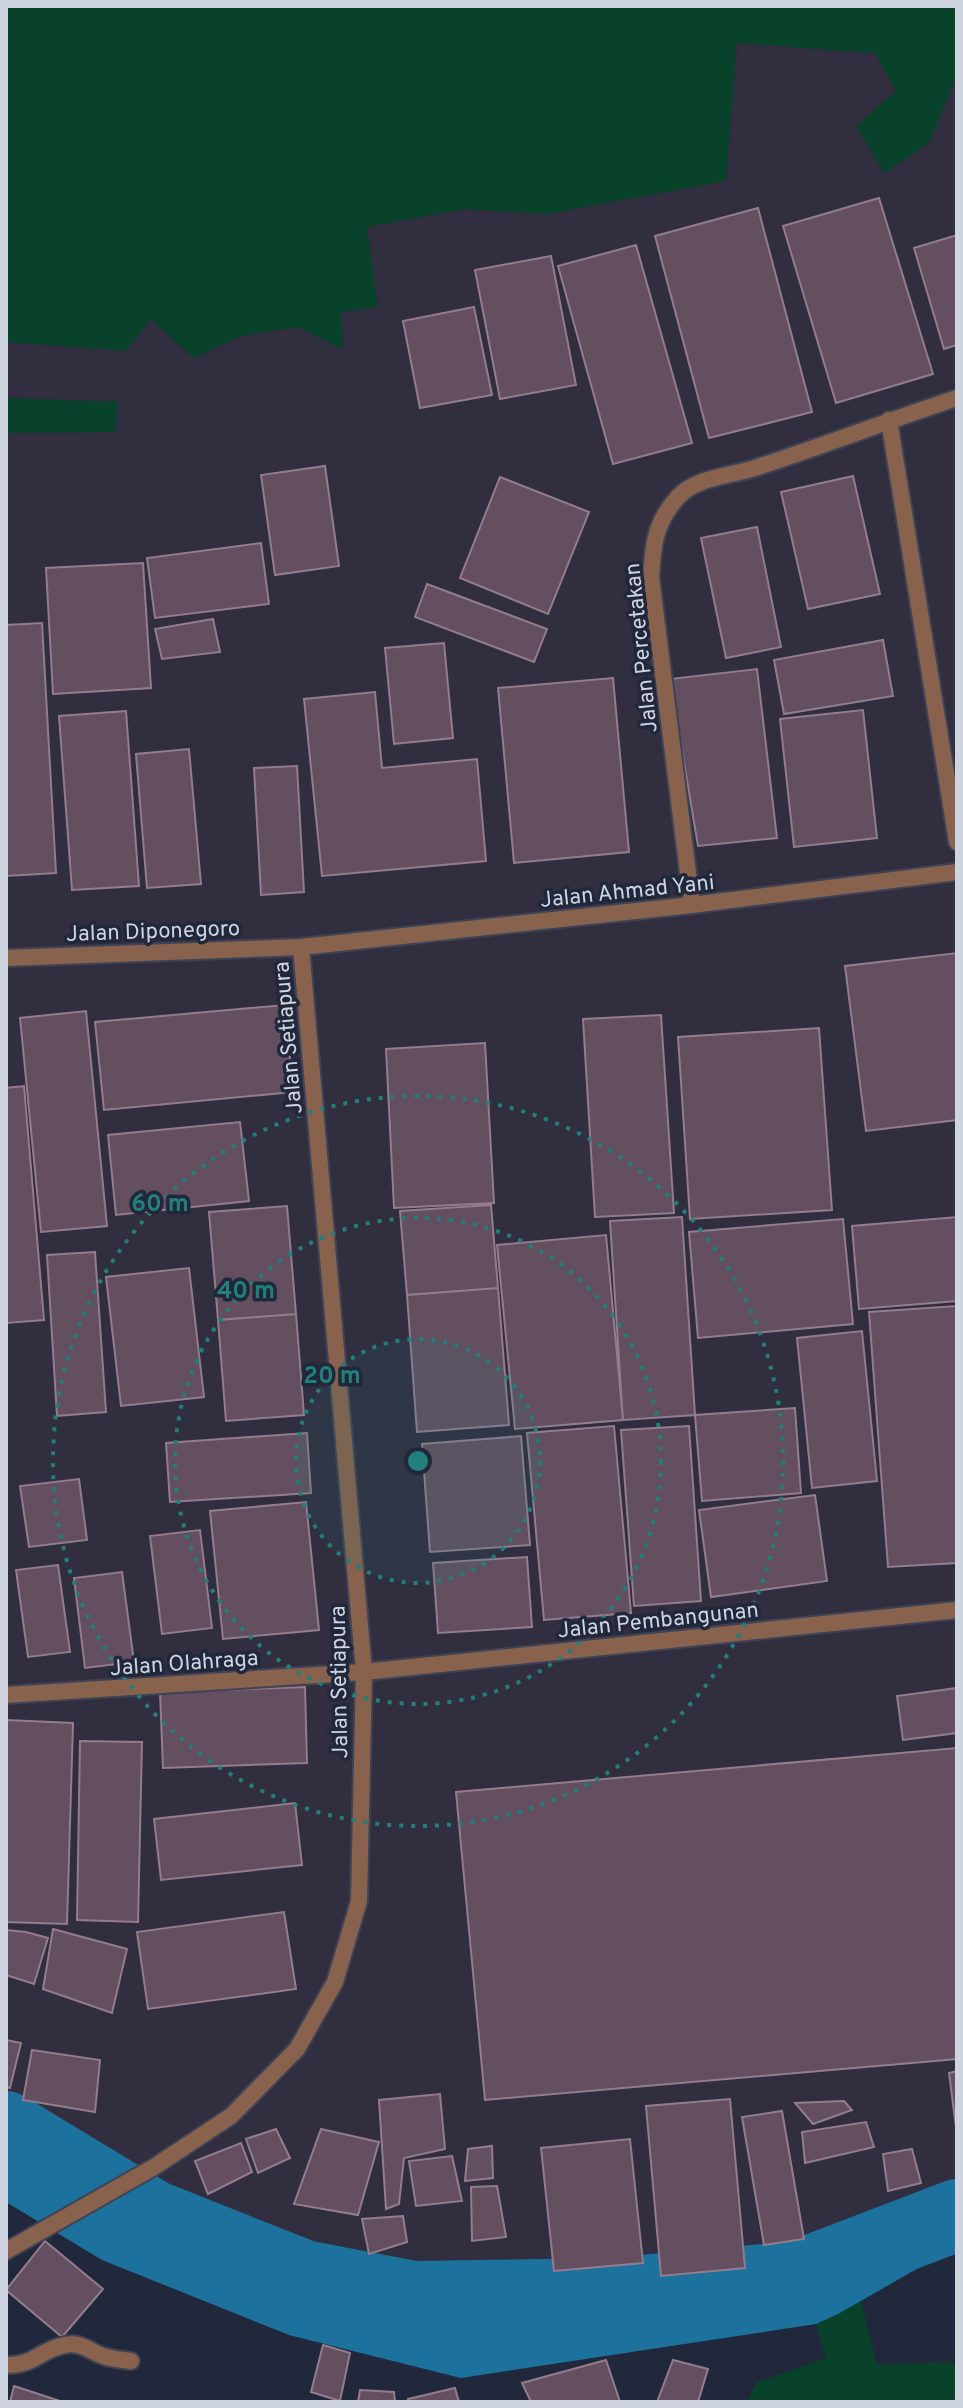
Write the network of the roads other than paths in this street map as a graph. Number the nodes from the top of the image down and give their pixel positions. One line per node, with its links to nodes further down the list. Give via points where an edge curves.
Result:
1 (957, 398): 2 (street, Jalan Percetakan)
2 (889, 420): 3 (street); 6 (street, Jalan Percetakan, via 703,482 680,495 653,540 651,577)
3 (953, 789): 4 (street)
4 (957, 842)
5 (957, 872): 6 (street, Jalan Ahmad Yani)
6 (692, 905): 7 (street, Jalan Ahmad Yani)
7 (301, 947): 8 (street, Jalan Diponegoro); 10 (street, Jalan Setiapura)
8 (6, 958)
9 (957, 1610): 10 (street, Jalan Pembangunan)
10 (364, 1672): 11 (street, Jalan Olahraga); 12 (street, Jalan Setiapura, via 359,1901 335,1982 297,2049 231,2116 154,2167)
11 (6, 1695)
12 (6, 2251)
13 (131, 2361): 14 (street, via 67,2344 23,2365)
14 (6, 2365)

